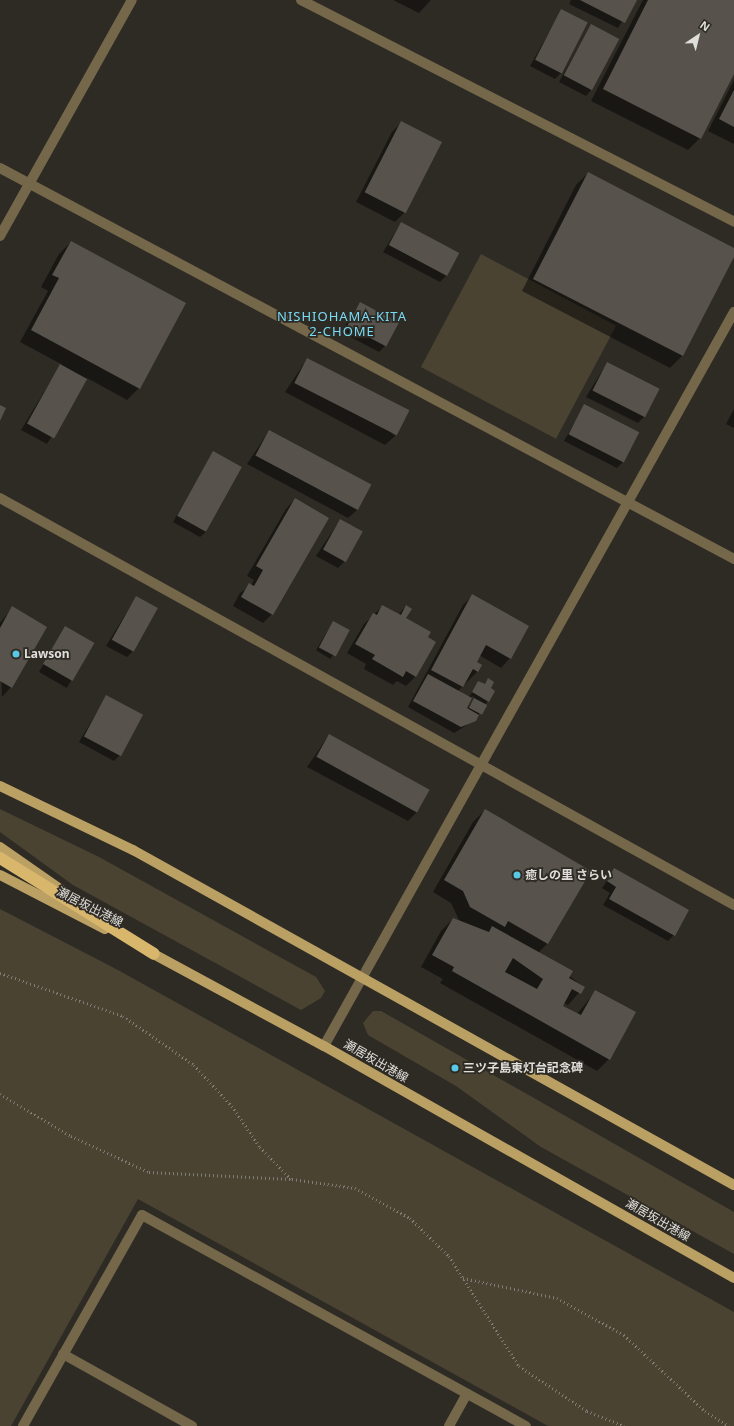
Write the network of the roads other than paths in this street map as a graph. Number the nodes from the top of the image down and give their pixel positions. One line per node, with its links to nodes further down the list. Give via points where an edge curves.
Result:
1 (132, 0): 4 (street)
2 (301, 0): 5 (street)
3 (0, 168): 4 (street)
4 (29, 183): 6 (street); 9 (street)
5 (734, 222)
6 (0, 236)
7 (734, 312): 9 (street)
8 (0, 498): 11 (street)
9 (628, 502): 10 (street); 11 (street)
10 (734, 559)
11 (481, 765): 16 (street); 18 (street)
12 (0, 786): 18 (main road, via 133,850)
13 (0, 847): 17 (main road)
14 (0, 858): 17 (highway)
15 (0, 875): 17 (main road, 瀬居坂出港線)
16 (734, 905)
17 (154, 954): 19 (main road, 瀬居坂出港線)
18 (362, 978): 19 (street); 20 (main road)
19 (324, 1046): 21 (main road, 瀬居坂出港線)
20 (734, 1185)
21 (734, 1278)
22 (63, 1354): 23 (street, via 142,1215); 24 (street); 25 (street)
23 (467, 1394): 26 (street); 27 (street)
24 (23, 1426)
25 (192, 1426)
26 (449, 1426)
27 (526, 1426)

